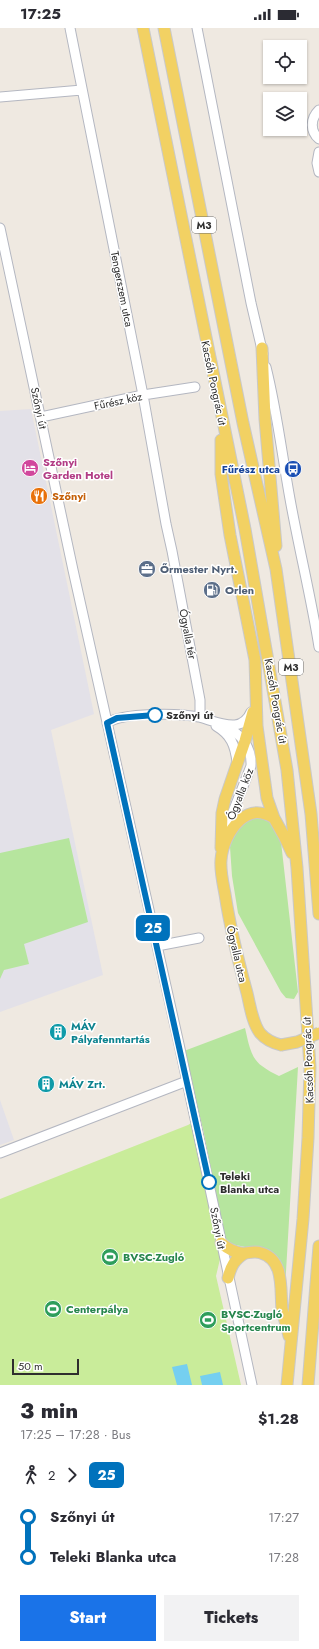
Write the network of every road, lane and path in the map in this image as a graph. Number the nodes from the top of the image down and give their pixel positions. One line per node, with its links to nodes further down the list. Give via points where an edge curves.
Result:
1 (70, 28): 5 (street, Tengerszem utca)
2 (143, 28): 16 (main road, Kacsóh Pongrác út / M3)
3 (164, 28): 18 (main road, Kacsóh Pongrác út / M3, via 242,415)
4 (197, 28): 12 (street)
5 (82, 90): 6 (street); 14 (street, Tengerszem utca)
6 (0, 97)
7 (319, 110): 8 (street, via 312,126)
8 (319, 140)
9 (319, 152): 10 (street)
10 (319, 172)
11 (0, 228): 15 (street, Szőnyi út)
12 (262, 348): 18 (main road, via 276,530); 19 (street)
13 (195, 387): 14 (street, Fűrész köz)
14 (143, 395): 15 (street, Fűrész köz); 17 (street, Tengerszem utca)
15 (41, 417): 22 (street, Szőnyi út)
16 (222, 419): 20 (main road, via 221,474 254,660); 29 (main road, Kacsóh Pongrác út / M3, via 274,688 287,770)
17 (172, 551): 21 (street, Ógyalla tér)
18 (276, 569): 30 (main road, Kacsóh Pongrác út / M3, via 311,814)
19 (319, 646)
20 (255, 702): 23 (street, Ógyalla köz, via 245,721); 24 (main road, Ógyalla köz); 26 (main road, via 267,798)
21 (202, 718): 22 (street, Ógyalla köz, via 167,714 117,718); 23 (street, Ógyalla köz); 25 (street, Ógyalla köz, via 228,735 235,749)
22 (107, 723): 32 (street, Szőnyi út)
23 (225, 725): 24 (street, Ógyalla köz)
24 (245, 741): 25 (main road, Ógyalla köz); 27 (street, Ógyalla köz, via 251,766 229,822)
25 (237, 763): 28 (main road, Ógyalla köz, via 222,813)
26 (274, 818): 27 (main road, Ógyalla utca, via 259,812 245,816 233,827); 29 (main road)
27 (224, 848): 28 (main road, Ógyalla utca)
28 (221, 861): 33 (main road, Ógyalla utca, bridge, via 227,909 239,964 259,1031 267,1040 281,1045)
29 (296, 868): 41 (main road, Kacsóh Pongrác út / M3, via 310,1067 303,1219)
30 (319, 914)
31 (199, 938): 32 (street)
32 (157, 946): 34 (street, Szőnyi út)
33 (319, 1033)
34 (187, 1081): 35 (street); 36 (street, Szőnyi út)
35 (0, 1153)
36 (221, 1243): 38 (main road, via 235,1252); 39 (street, Szőnyi út)
37 (319, 1246): 42 (main road)
38 (245, 1253): 39 (main road, via 234,1261); 41 (main road, via 260,1252 272,1259 277,1267 282,1309)
39 (228, 1278): 43 (street, Szőnyi út)
40 (319, 1341): 42 (main road)
41 (291, 1344): 44 (main road, Kacsóh Pongrác út / M3)
42 (310, 1366): 45 (main road)
43 (252, 1385)
44 (287, 1385)
45 (308, 1385)

